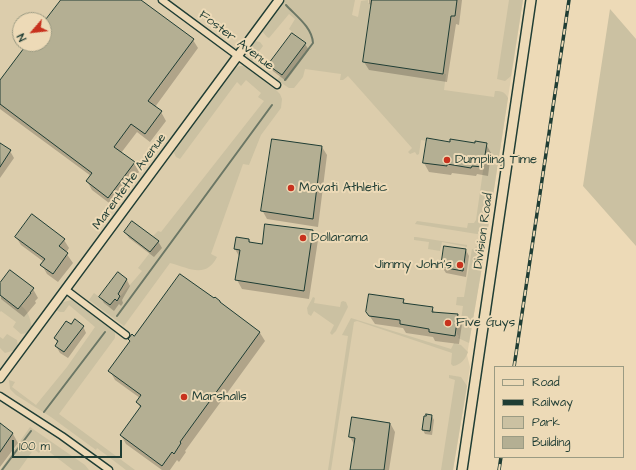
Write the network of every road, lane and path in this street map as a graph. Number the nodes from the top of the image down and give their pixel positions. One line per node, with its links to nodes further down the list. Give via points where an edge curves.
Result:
1 (162, 0): 4 (street, Foster Avenue)
2 (279, 0): 4 (street, Marentette Avenue)
3 (531, 0): 10 (main road, Division Road)
4 (238, 56): 5 (street, Foster Avenue); 6 (street, Marentette Avenue)
5 (277, 85)
6 (65, 289): 7 (street); 8 (street, Marentette Avenue)
7 (126, 335)
8 (0, 378)
9 (0, 396): 11 (street)
10 (463, 468)
11 (109, 470)

